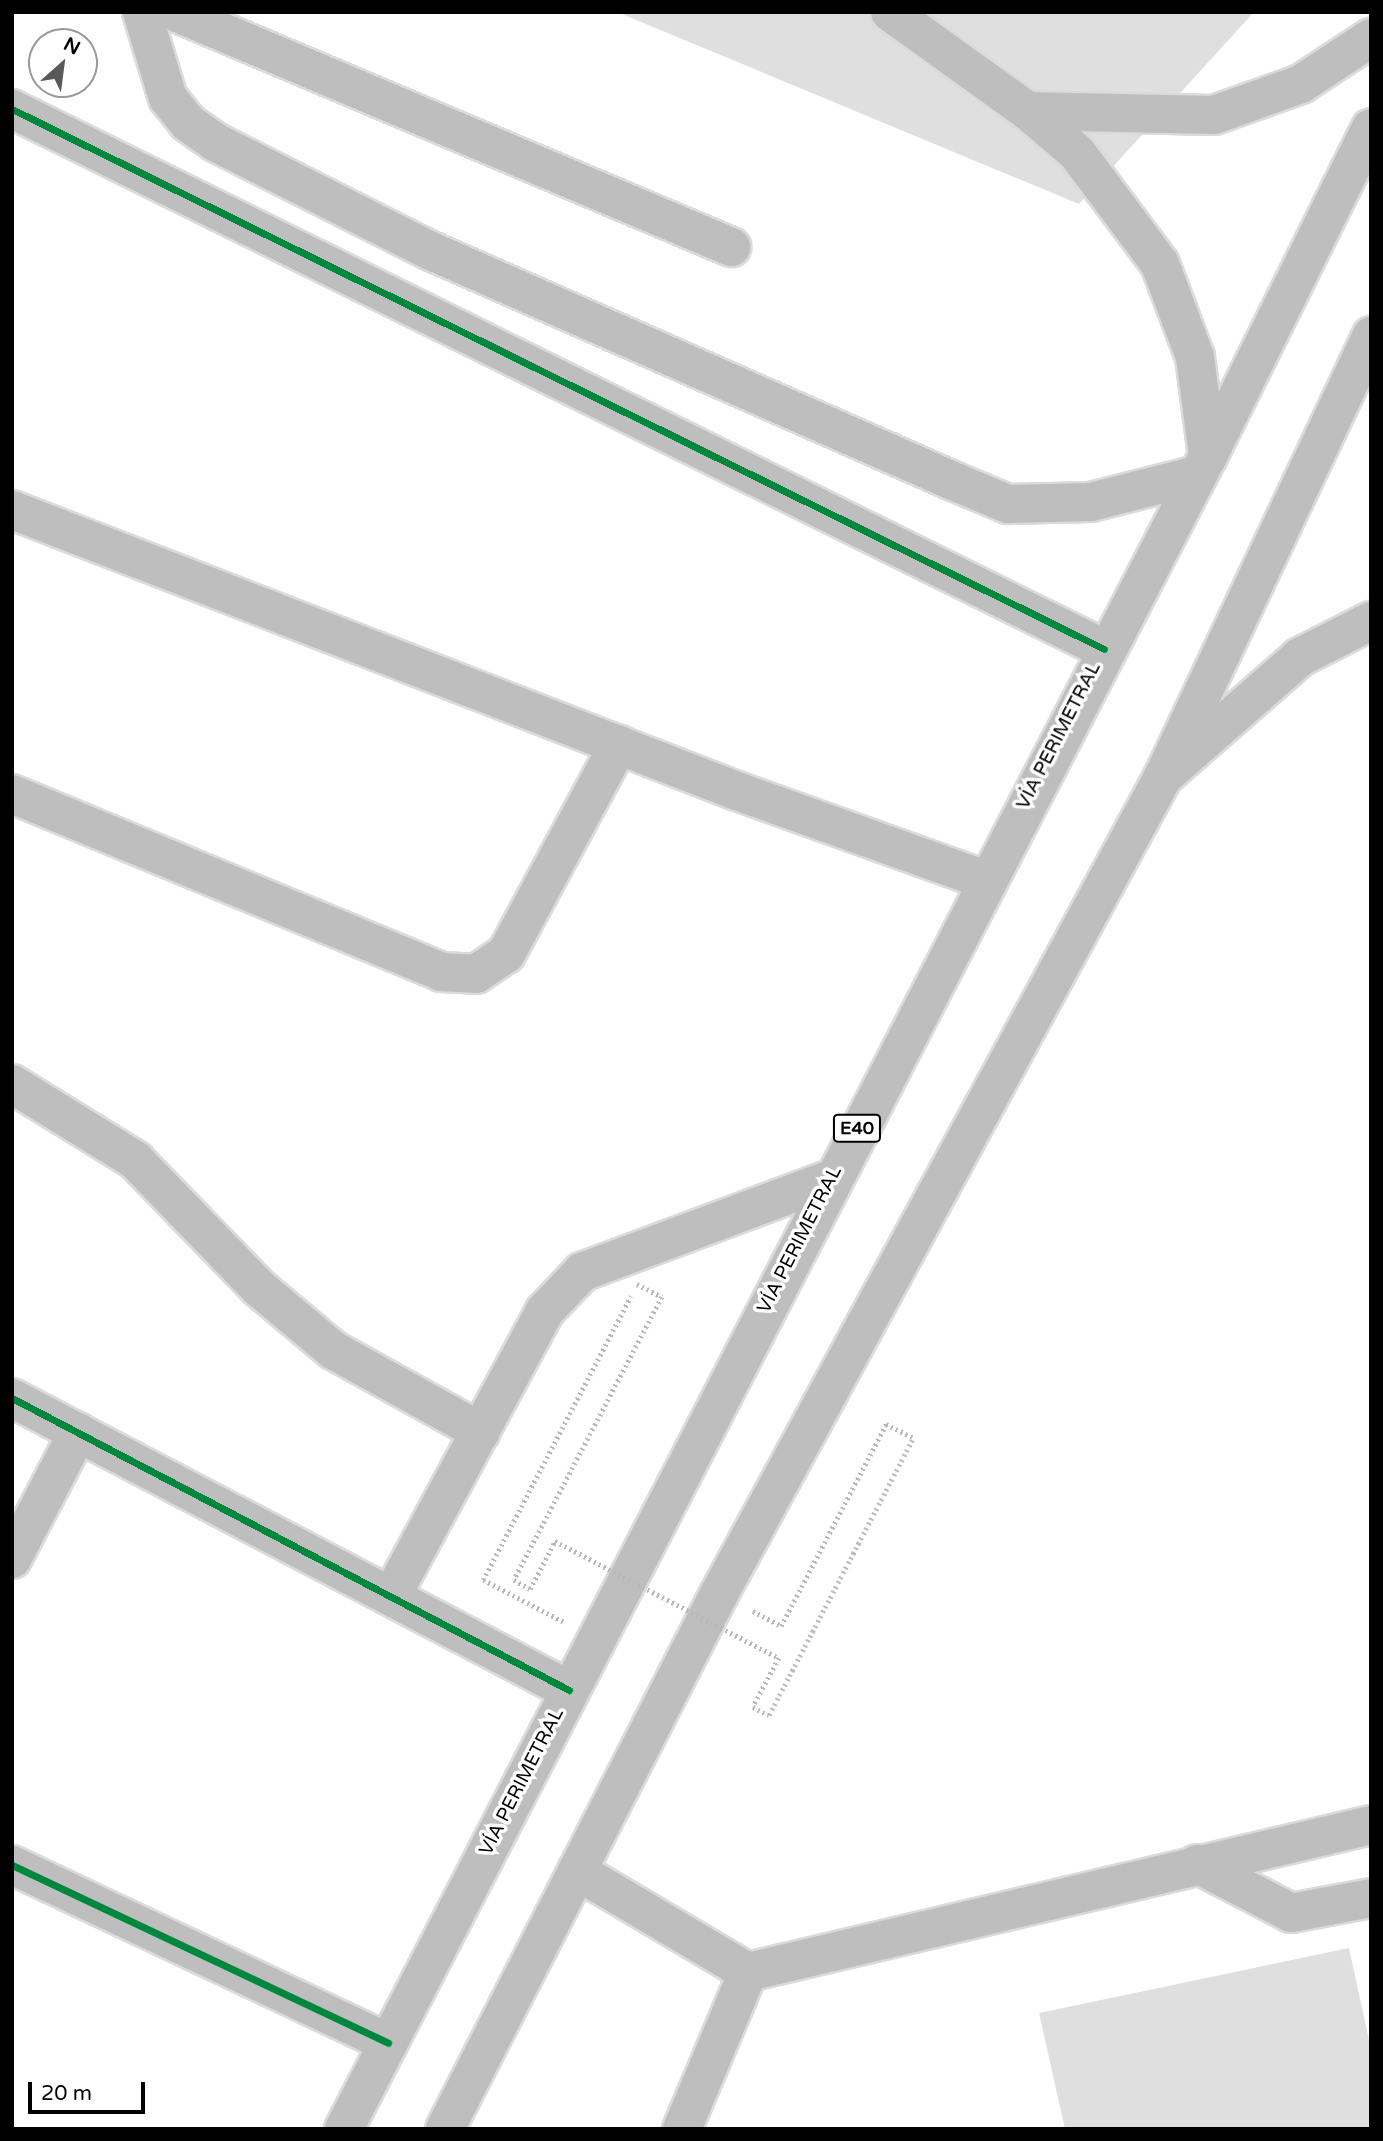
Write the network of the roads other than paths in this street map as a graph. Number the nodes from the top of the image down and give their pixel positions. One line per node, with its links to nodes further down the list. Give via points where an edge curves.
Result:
1 (142, 12): 10 (main road, via 168,98 188,123 215,142 431,251 953,481 1008,504 1077,502)
2 (175, 12): 8 (main road)
3 (898, 15): 6 (main road)
4 (1371, 38): 6 (main road, via 1301,84 1214,116)
5 (12, 110): 13 (main road)
6 (1028, 111): 10 (main road, via 1077,153 1160,264 1195,357)
7 (1371, 128): 10 (main road, VÍA PERIMETRAL / E40)
8 (731, 247)
9 (1371, 336): 15 (main road)
10 (1203, 466): 13 (main road, VÍA PERIMETRAL / E40)
11 (12, 510): 14 (main road)
12 (1371, 621): 15 (main road, via 1300,657)
13 (1104, 649): 17 (main road, VÍA PERIMETRAL / E40)
14 (619, 744): 16 (main road, via 506,954 476,974 441,972); 17 (main road)
15 (1163, 777): 29 (main road, via 719,1594)
16 (12, 794)
17 (985, 880): 19 (main road, VÍA PERIMETRAL / E40)
18 (12, 1084): 22 (main road, via 135,1160 259,1288 333,1350)
19 (831, 1179): 22 (main road, via 582,1272 545,1311); 25 (main road, VÍA PERIMETRAL / E40)
20 (12, 1398): 21 (main road)
21 (78, 1432): 23 (main road); 24 (main road)
22 (481, 1432): 24 (main road)
23 (12, 1559)
24 (391, 1595): 25 (main road)
25 (569, 1690): 32 (main road, VÍA PERIMETRAL / E40)
26 (1371, 1825): 28 (main road)
27 (12, 1864): 32 (main road)
28 (1198, 1864): 30 (main road, via 1291,1913); 31 (main road)
29 (577, 1871): 31 (main road); 35 (main road)
30 (1371, 1898)
31 (748, 1972): 33 (main road)
32 (388, 2043): 34 (main road, VÍA PERIMETRAL / E40)
33 (692, 2119)
34 (344, 2129)
35 (445, 2129)

